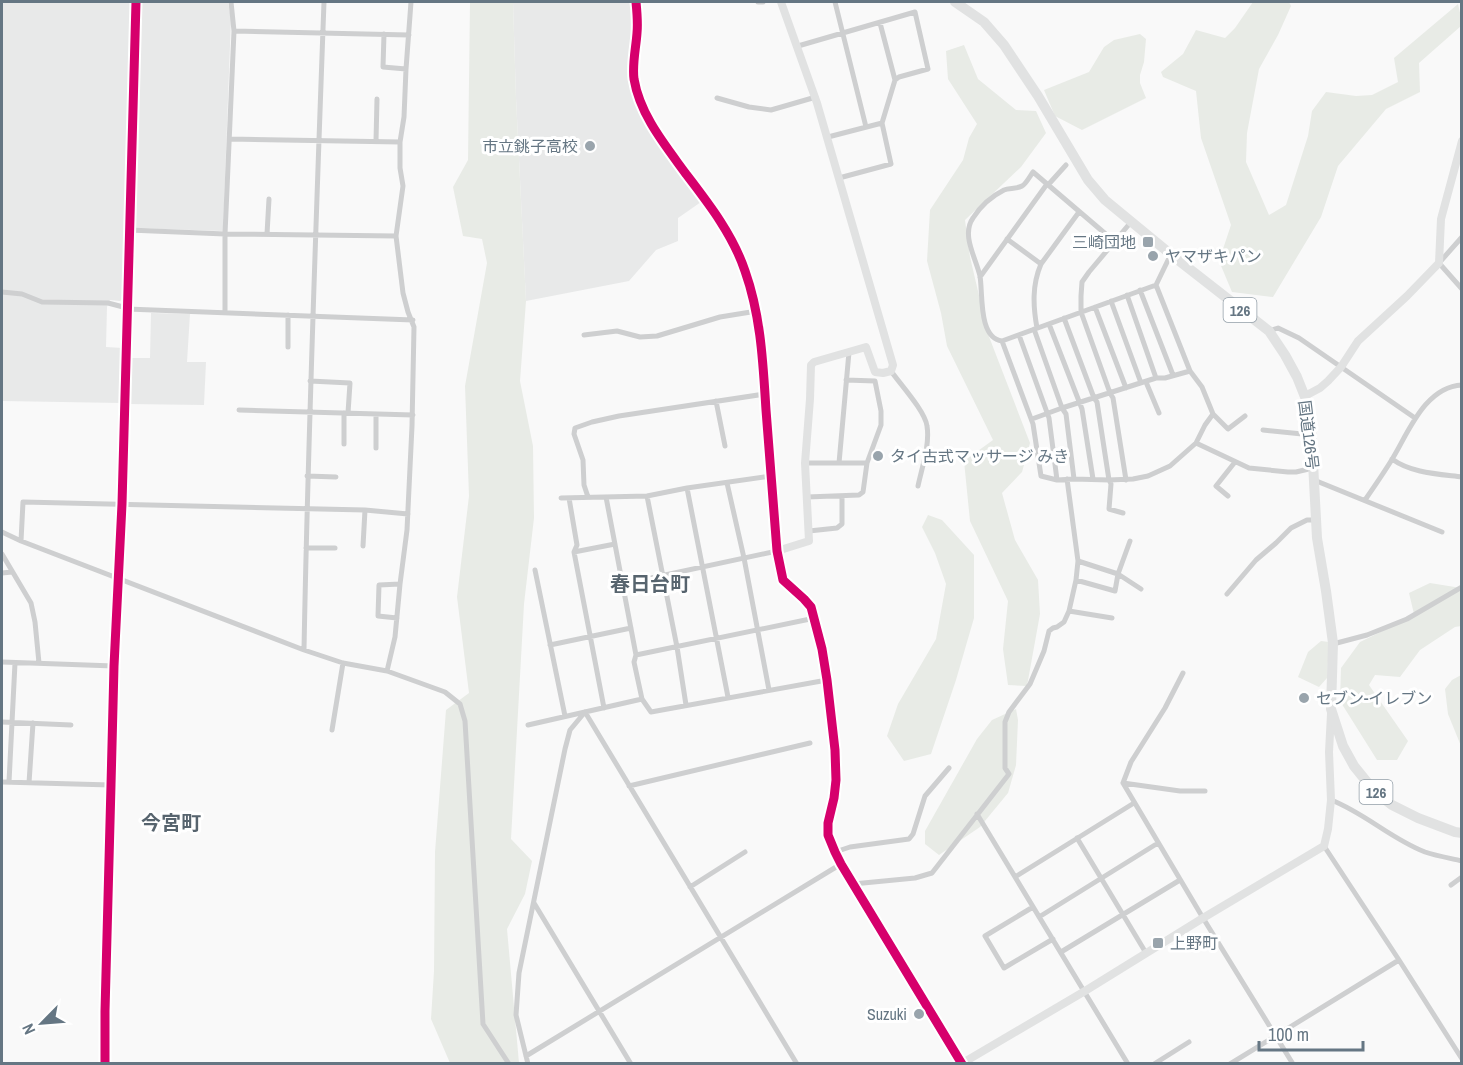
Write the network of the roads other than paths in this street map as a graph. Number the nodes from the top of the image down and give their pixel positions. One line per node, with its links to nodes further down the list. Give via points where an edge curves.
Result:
1 (136, 2): 37 (street)
2 (231, 2): 12 (street)
3 (324, 2): 13 (street)
4 (411, 2): 16 (street)
5 (636, 2): 57 (street, via 634,76 638,94 653,127 734,245)
6 (758, 2): 7 (street)
7 (763, 2)
8 (781, 2): 17 (street)
9 (835, 2): 15 (street)
10 (955, 2): 36 (highway, 国道126号 / 126, via 984,22 1004,45 1088,180)
11 (880, 23): 15 (street); 19 (street); 19 (street, via 915,12 928,69)
12 (234, 31): 13 (street); 26 (street)
13 (322, 33): 14 (street); 27 (street)
14 (384, 34): 16 (street); 18 (street, via 383,67)
15 (843, 34): 17 (street); 24 (street)
16 (409, 35): 18 (street)
17 (798, 46): 20 (street)
18 (406, 69): 30 (street)
19 (895, 80): 23 (street)
20 (816, 97): 21 (street, via 771,110); 25 (street)
21 (717, 98)
22 (377, 99): 28 (street)
23 (882, 123): 24 (street); 32 (street, via 891,164)
24 (866, 127): 25 (street)
25 (828, 137): 32 (street)
26 (229, 139): 27 (street); 38 (street)
27 (318, 140): 28 (street); 40 (street)
28 (376, 141): 30 (street)
29 (1461, 141): 46 (street, via 1441,219)
30 (400, 142): 41 (street, via 403,186)
31 (1066, 165): 33 (street)
32 (839, 178): 73 (street, via 893,365)
33 (1048, 184): 35 (street); 43 (street); 48 (street, via 1034,172 1022,187 1004,190 974,215 970,222 970,244)
34 (269, 199): 39 (street)
35 (1079, 212): 44 (street); 47 (street)
36 (1131, 222): 44 (street); 45 (highway, 国道126号 / 126)
37 (129, 230): 38 (street); 56 (street)
38 (225, 234): 39 (street); 58 (street)
39 (267, 234): 40 (street)
40 (315, 235): 41 (street); 61 (street)
41 (396, 236): 63 (street, via 404,293)
42 (1461, 237): 46 (street)
43 (1007, 239): 47 (street); 48 (street)
44 (1115, 242): 59 (street, via 1083,282)
45 (1171, 254): 49 (street); 66 (highway, 国道126号 / 126)
46 (1439, 262): 50 (street); 72 (street, via 1358,341)
47 (1041, 264): 65 (street, via 1034,288)
48 (980, 277): 69 (street, via 984,317 993,337)
49 (1156, 285): 51 (street); 74 (street)
50 (1461, 289)
51 (1140, 290): 53 (street); 75 (street)
52 (2, 292): 56 (street, via 42,302 108,303)
53 (1127, 295): 54 (street); 76 (street)
54 (1111, 301): 55 (street); 79 (street)
55 (1095, 307): 59 (street); 81 (street)
56 (127, 309): 58 (street); 135 (street)
57 (757, 311): 67 (street, via 720,317 657,336 640,337 618,331); 83 (street)
58 (225, 312): 60 (street)
59 (1081, 312): 62 (street); 82 (street)
60 (288, 315): 61 (street); 70 (street)
61 (313, 316): 63 (street); 78 (street)
62 (1064, 318): 64 (street); 85 (street)
63 (413, 320): 96 (street)
64 (1049, 324): 65 (street); 87 (street)
65 (1036, 328): 68 (street); 88 (street)
66 (1269, 331): 72 (street, via 1278,328 1299,338); 84 (highway, 国道126号 / 126)
67 (584, 335)
68 (1019, 335): 69 (street); 94 (street)
69 (1002, 341): 99 (street)
70 (288, 346)
71 (849, 352): 73 (street, via 866,347 875,372); 77 (street); 108 (street, via 811,365)
72 (1341, 367): 84 (street, via 1320,388); 98 (street)
73 (891, 371): 124 (street, via 927,424)
74 (1190, 371): 75 (street); 95 (street, via 1202,387)
75 (1173, 375): 76 (street)
76 (1156, 378): 79 (street)
77 (846, 380): 109 (street, via 874,381 881,425); 110 (street)
78 (310, 381): 90 (street); 91 (street, via 350,383)
79 (1143, 383): 81 (street); 92 (street)
80 (1461, 385): 98 (street, via 1434,396)
81 (1126, 388): 82 (street)
82 (1110, 393): 85 (street); 121 (street)
83 (765, 394): 86 (street); 113 (street)
84 (1305, 396): 101 (highway, 国道126号 / 126)
85 (1094, 398): 87 (street); 120 (street)
86 (716, 401): 104 (street); 129 (street, via 619,416 575,428)
87 (1079, 403): 88 (street); 118 (street)
88 (1062, 408): 94 (street); 117 (street)
89 (239, 410): 90 (street)
90 (310, 412): 91 (street); 112 (street)
91 (346, 413): 93 (street); 103 (street)
92 (1159, 413)
93 (376, 414): 96 (street); 105 (street)
94 (1047, 414): 99 (street); 119 (street)
95 (1213, 414): 97 (street, via 1228,429); 102 (street)
96 (413, 415): 139 (street)
97 (1245, 416)
98 (1415, 418): 106 (street)
99 (1032, 419): 119 (street, via 1041,476)
100 (1263, 430): 101 (street)
101 (1312, 435): 111 (highway, 国道126号 / 126)
102 (1196, 443): 107 (street); 121 (street, via 1163,470)
103 (344, 444)
104 (725, 446)
105 (376, 448)
106 (1392, 459): 115 (street, via 1400,466 1421,472); 134 (street)
107 (1235, 462): 111 (street, via 1280,472); 128 (street, via 1216,486)
108 (805, 463): 110 (street); 131 (street)
109 (867, 463): 110 (street); 127 (street, via 863,492)
110 (839, 464)
111 (1314, 467): 122 (highway, 国道126号 / 126)
112 (308, 476): 114 (street); 136 (street)
113 (771, 476): 123 (street); 150 (street)
114 (336, 477)
115 (1461, 477)
116 (1067, 479): 117 (street); 119 (street); 154 (street)
117 (1074, 479): 118 (street)
118 (1093, 479): 120 (street)
119 (1057, 480)
120 (1109, 480): 121 (street); 138 (street, via 1109,509)
121 (1126, 480)
122 (1314, 480): 134 (street); 140 (highway, 国道126号 / 126)
123 (727, 483): 125 (street); 153 (street)
124 (918, 486)
125 (687, 488): 126 (street); 155 (street)
126 (647, 496): 130 (street); 160 (street)
127 (842, 496): 131 (street); 141 (street, via 842,524)
128 (1228, 496)
129 (588, 497): 130 (street); 133 (street)
130 (606, 497): 146 (street)
131 (807, 497): 141 (street)
132 (561, 498): 133 (street)
133 (569, 498): 151 (street, via 577,545)
134 (1365, 500): 143 (street)
135 (122, 504): 136 (street); 144 (street, via 23,502); 161 (street)
136 (306, 508): 137 (street); 148 (street)
137 (365, 510): 139 (street); 147 (street)
138 (1123, 513)
139 (408, 514): 164 (street)
140 (1316, 520): 167 (street, via 1291,528); 176 (highway, 国道126号 / 126)
141 (809, 531): 150 (street, via 809,542)
142 (2, 532): 144 (street)
143 (1442, 532)
144 (21, 541): 161 (street)
145 (1130, 541): 159 (street)
146 (615, 544): 151 (street); 163 (street)
147 (363, 546)
148 (306, 548): 149 (street); 179 (street)
149 (335, 548)
150 (777, 551): 153 (street); 170 (street, via 783,580 811,607)
151 (574, 552): 174 (street)
152 (2, 554): 157 (street)
153 (744, 558): 155 (street); 173 (street)
154 (1078, 561): 159 (street); 162 (street)
155 (702, 567): 160 (street); 175 (street)
156 (535, 570): 177 (street)
157 (12, 572): 158 (street); 183 (street, via 31,603)
158 (2, 573)
159 (1118, 574): 162 (street, via 1115,591); 166 (street)
160 (663, 575): 163 (street); 178 (street)
161 (119, 579): 179 (street); 185 (street)
162 (1076, 580): 168 (street)
163 (623, 584): 172 (street)
164 (400, 585): 169 (street); 169 (street, via 379,585 378,616)
165 (1461, 587): 176 (street, via 1407,619)
166 (1141, 589)
167 (1227, 594)
168 (1070, 611): 171 (street); 214 (street, via 1064,622 1049,631 1030,684 1009,712 1005,722 1008,774)
169 (397, 618): 186 (street)
170 (815, 618): 173 (street); 188 (street)
171 (1112, 618)
172 (631, 628): 174 (street); 180 (street)
173 (758, 630): 175 (street); 189 (street)
174 (591, 636): 177 (street); 193 (street)
175 (716, 639): 178 (street); 190 (street)
176 (1333, 644): 194 (highway, 国道126号 / 126)
177 (550, 645): 196 (street)
178 (677, 646): 180 (street); 192 (street)
179 (304, 650): 184 (street)
180 (636, 655): 191 (street)
181 (2, 662): 182 (street)
182 (15, 663): 183 (street); 198 (street)
183 (39, 663): 185 (street)
184 (343, 663): 186 (street); 202 (street)
185 (114, 666): 209 (street)
186 (387, 671): 248 (street, via 445,692 460,705 465,722 483,1024)
187 (1183, 673): 208 (street, via 1131,762)
188 (827, 680): 189 (street); 220 (street, via 836,780 828,835)
189 (770, 690): 190 (street)
190 (728, 697): 192 (street)
191 (642, 699): 192 (street, via 651,712); 193 (street)
192 (686, 705)
193 (604, 708): 195 (street)
194 (1331, 709): 212 (street); 215 (highway, 国道126号 / 126, via 1343,746 1375,792 1418,818)
195 (585, 712): 196 (street); 210 (street); 230 (street, via 570,730)
196 (565, 716): 201 (street)
197 (2, 722): 198 (street)
198 (12, 722): 199 (street); 206 (street)
199 (33, 723): 200 (street); 207 (street)
200 (71, 725)
201 (528, 725)
202 (332, 730)
203 (810, 744): 210 (street)
204 (949, 768): 220 (street, via 925,796 909,839)
205 (2, 782): 206 (street)
206 (9, 782): 207 (street)
207 (29, 783): 209 (street)
208 (1123, 783): 211 (street); 213 (street)
209 (111, 785): 247 (street)
210 (629, 786): 229 (street)
211 (1204, 791)
212 (1331, 800): 218 (street); 221 (street, via 1426,852)
213 (1134, 803): 216 (street); 217 (street)
214 (976, 814): 223 (street); 227 (street, via 932,873)
215 (1461, 833)
216 (1077, 838): 223 (street); 225 (street)
217 (1158, 843): 225 (street); 226 (street)
218 (1324, 846): 234 (street); 239 (street)
219 (745, 852): 229 (street)
220 (835, 852): 222 (street)
221 (1461, 861)
222 (841, 864): 227 (street); 235 (street)
223 (1015, 877): 231 (street)
224 (1461, 877): 228 (street)
225 (1101, 878): 232 (street); 233 (street)
226 (1180, 880): 232 (street); 234 (street)
227 (853, 884): 246 (street)
228 (1451, 885)
229 (690, 887): 235 (street)
230 (534, 903): 241 (street); 244 (street, via 519,973 516,1015)
231 (1033, 907): 233 (street); 236 (street, via 985,936 1004,968)
232 (1123, 914): 237 (street); 238 (street)
233 (1039, 917): 236 (street)
234 (1203, 918): 238 (street); 242 (street)
235 (721, 938): 241 (street); 251 (street)
236 (1053, 939): 237 (street)
237 (1061, 952): 240 (street)
238 (1146, 953): 240 (street)
239 (1399, 960): 242 (street); 245 (street)
240 (1085, 991): 246 (street); 252 (street)
241 (600, 1012): 244 (street); 250 (street)
242 (1276, 1035): 254 (street); 255 (street)
243 (1189, 1042): 253 (street)
244 (526, 1056): 249 (street)
245 (1461, 1059)
246 (961, 1063)
247 (105, 1064)
248 (510, 1064)
249 (528, 1064)
250 (631, 1064)
251 (797, 1064)
252 (1128, 1064)
253 (1154, 1064)
254 (1230, 1064)
255 (1293, 1064)

